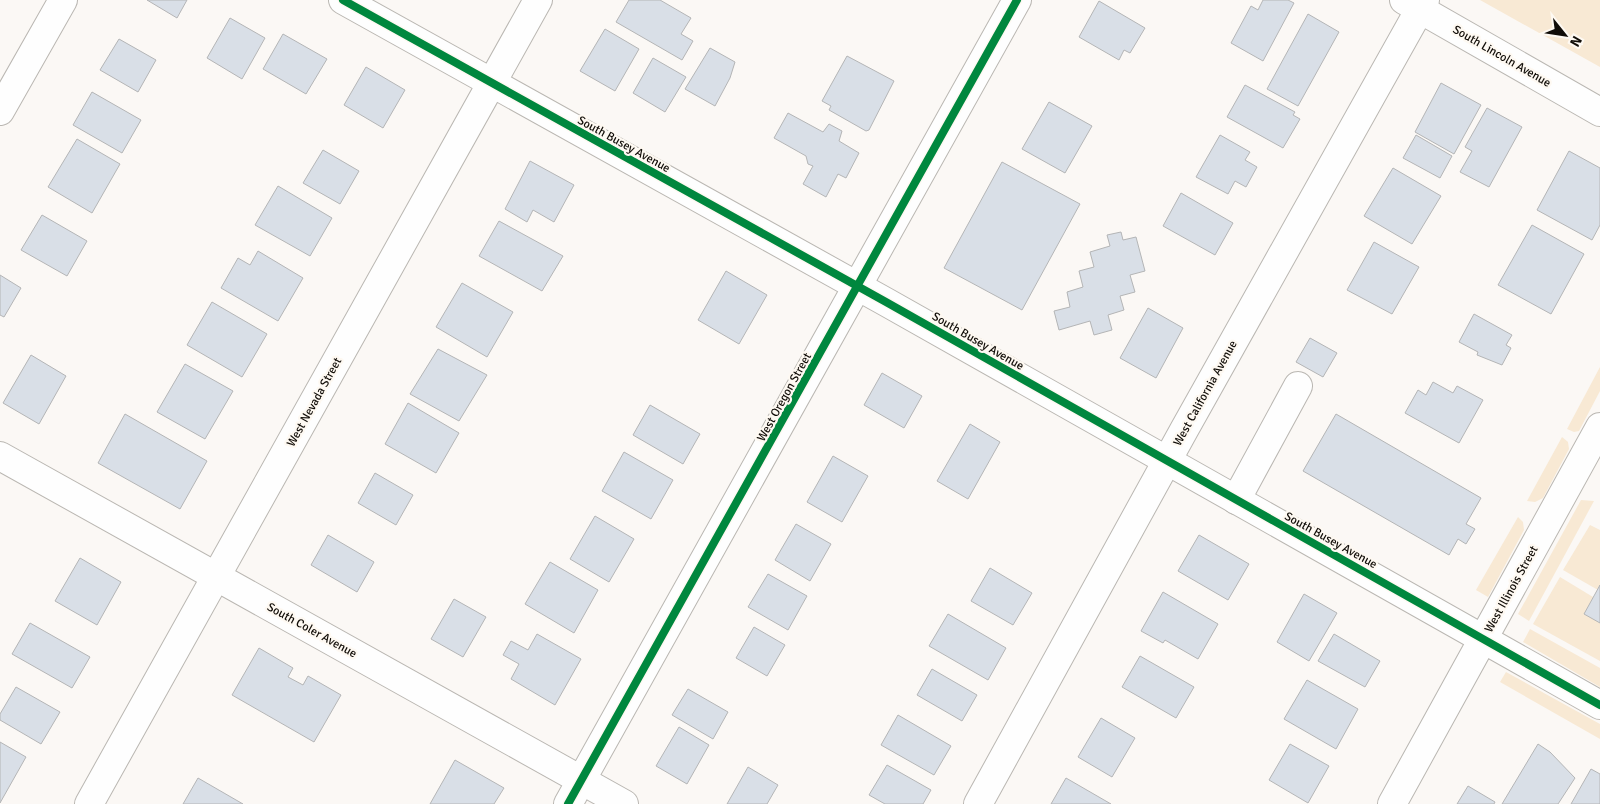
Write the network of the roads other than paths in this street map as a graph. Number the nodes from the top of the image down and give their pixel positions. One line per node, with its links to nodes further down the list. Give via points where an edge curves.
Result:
1 (63, 0): 7 (street)
2 (343, 0): 6 (street, South Busey Avenue)
3 (538, 0): 6 (street, West Nevada Street)
4 (1017, 0): 9 (street, West Oregon Street)
5 (1416, 3): 8 (street, South Lincoln Avenue); 13 (street, West California Avenue)
6 (492, 83): 9 (street, South Busey Avenue); 15 (street, West Nevada Street)
7 (0, 111)
8 (1600, 112)
9 (857, 287): 13 (street, South Busey Avenue); 18 (street, West Oregon Street)
10 (1298, 386): 14 (street)
11 (1600, 427): 16 (street, West Illinois Street)
12 (0, 456): 15 (street, South Coler Avenue)
13 (1167, 461): 14 (street, South Busey Avenue); 22 (street, West California Avenue)
14 (1236, 500): 16 (street, South Busey Avenue)
15 (217, 576): 18 (street, South Coler Avenue); 19 (street, West Nevada Street)
16 (1483, 639): 17 (street, South Busey Avenue); 23 (street, West Illinois Street)
17 (1600, 705)
18 (582, 780): 20 (street, West Oregon Street); 21 (street, South Coler Avenue)
19 (89, 804)
20 (568, 804)
21 (624, 804)
22 (978, 804)
23 (1392, 804)

